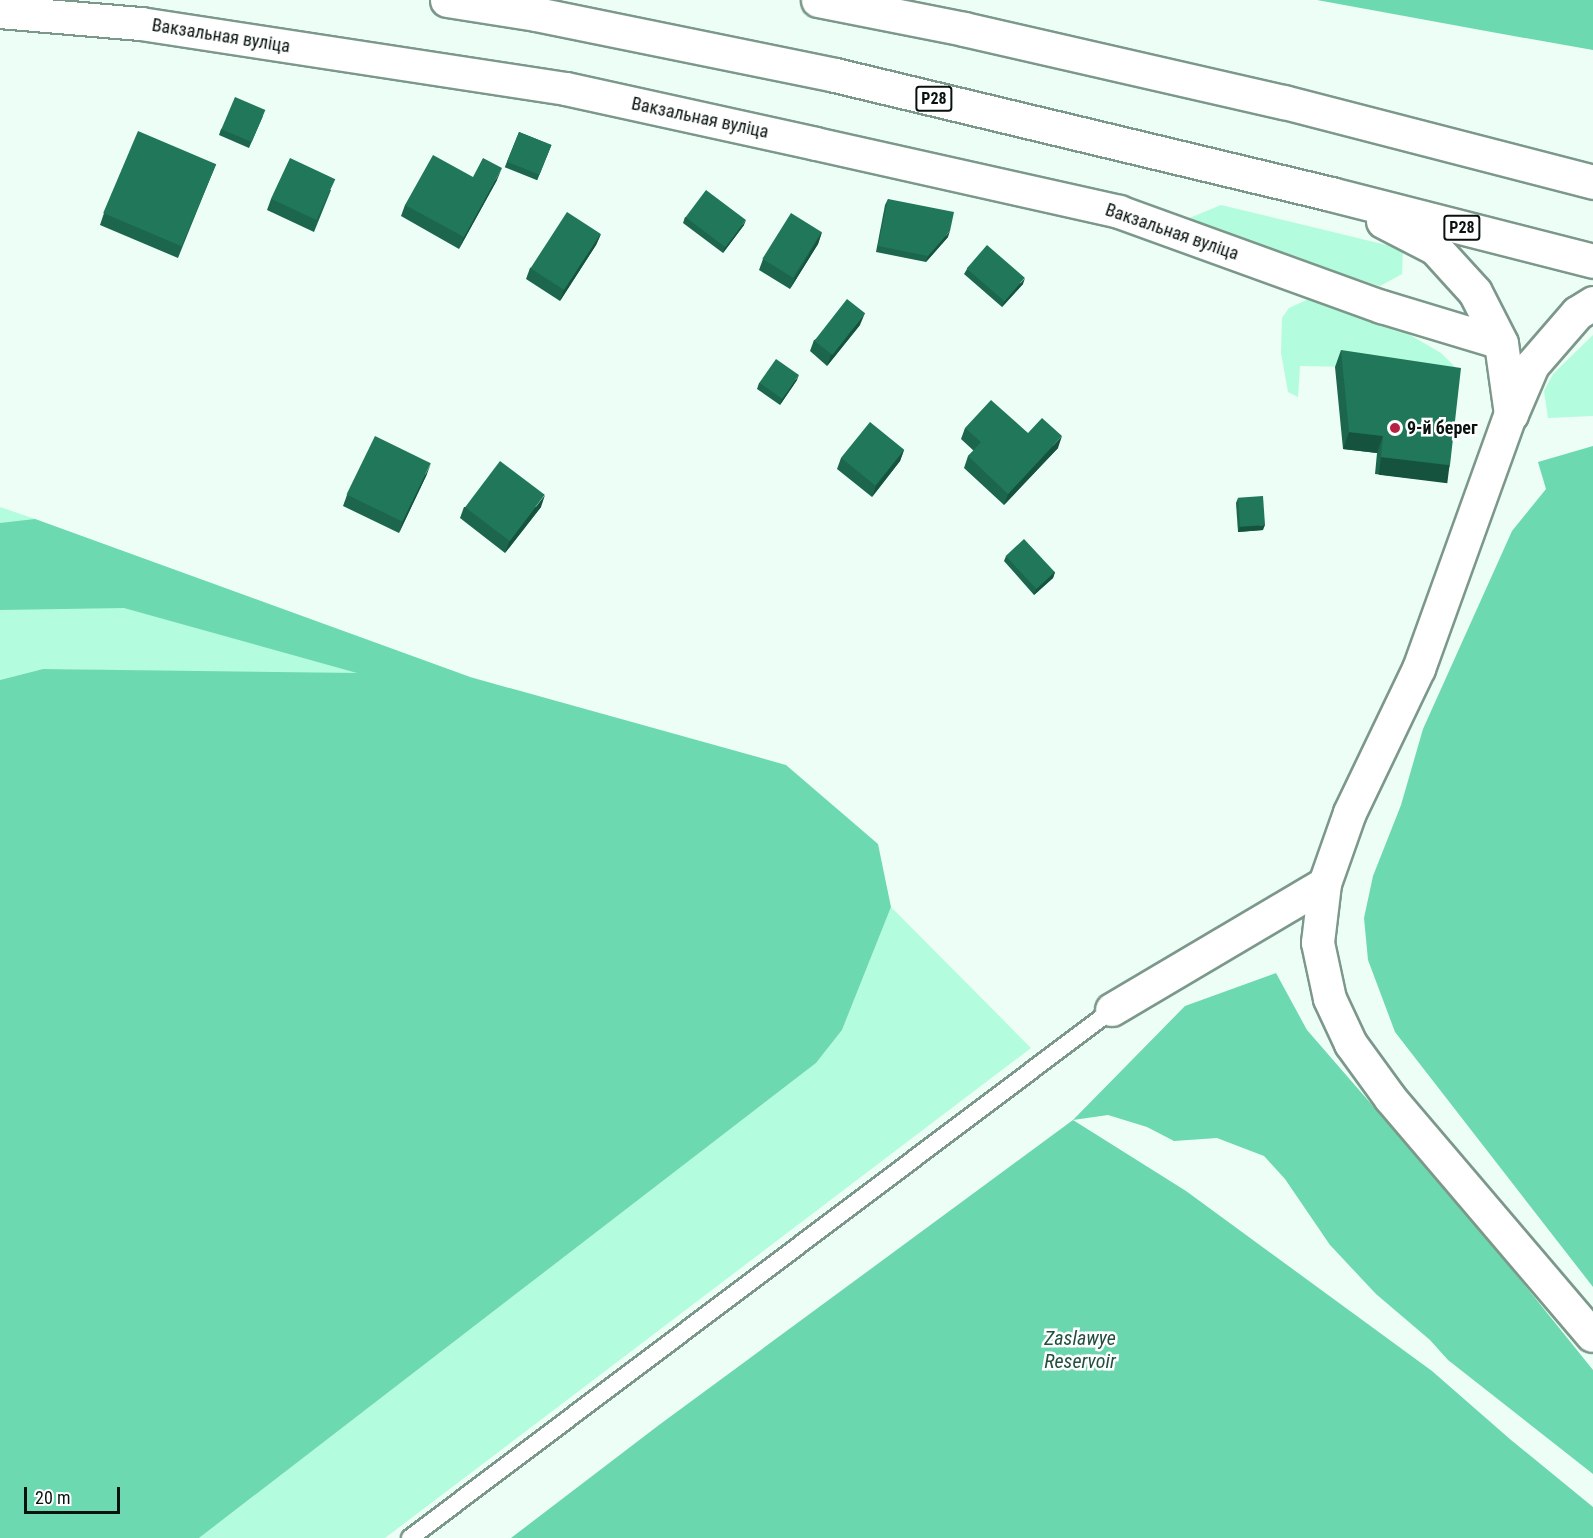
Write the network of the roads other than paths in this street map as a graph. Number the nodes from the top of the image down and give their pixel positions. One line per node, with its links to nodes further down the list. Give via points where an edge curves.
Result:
1 (447, 0): 5 (highway, Р28, via 536,14 835,75)
2 (818, 0): 4 (highway, via 1284,102)
3 (0, 12): 8 (street, Вакзальная вуліца, via 141,24 566,89 1119,212 1382,307)
4 (1593, 182)
5 (1330, 194): 6 (highway, Р28); 8 (highway, via 1435,248 1475,292)
6 (1593, 261)
7 (1593, 303): 9 (highway, via 1577,313 1532,366)
8 (1501, 343): 9 (highway)
9 (1511, 414): 10 (street, via 1419,669 1350,813)
10 (1325, 884): 11 (street); 12 (street, via 1318,943 1330,999 1351,1044 1391,1099)
11 (1112, 1010): 13 (lane)
12 (1593, 1336)
13 (410, 1538)

